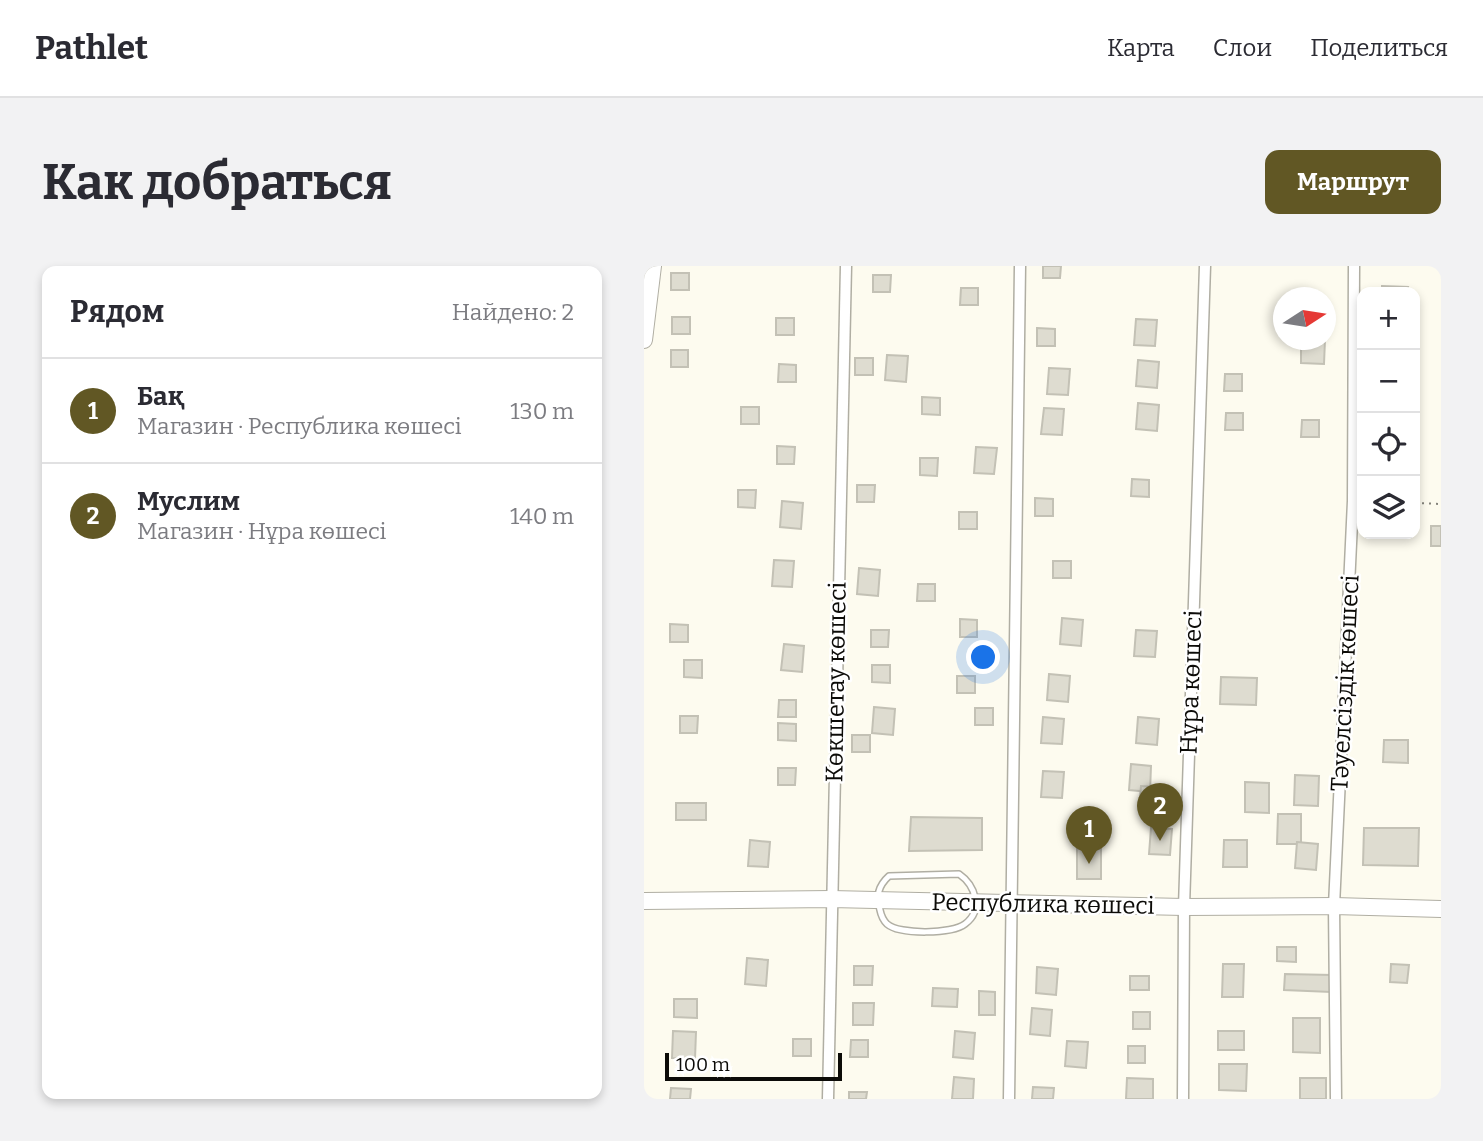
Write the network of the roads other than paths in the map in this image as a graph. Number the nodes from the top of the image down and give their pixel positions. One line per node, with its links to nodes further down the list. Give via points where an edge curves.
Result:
1 (653, 266): 6 (street)
2 (846, 266): 7 (street, Көкшетау көшесі)
3 (1020, 266): 11 (street)
4 (1205, 266): 13 (street, Нұра көшесі)
5 (1354, 266): 12 (street, Тәуелсіздік көшесі, via 1353,501)
6 (644, 340)
7 (831, 899): 8 (street, Республика көшесі); 9 (street, Республика көшесі); 15 (street, Көкшетау көшесі)
8 (878, 900): 10 (street, Республика көшесі); 10 (lane, via 887,924 923,932 964,925); 10 (lane, via 879,888 889,876 959,874 972,885)
9 (644, 901)
10 (976, 902): 11 (street, Республика көшесі)
11 (1011, 903): 13 (street, Республика көшесі); 16 (street)
12 (1334, 906): 13 (street, Республика көшесі); 14 (street, Республика көшесі); 18 (street, Тәуелсіздік көшесі)
13 (1184, 907): 17 (street, Нұра көшесі)
14 (1441, 909)
15 (828, 1099)
16 (1009, 1099)
17 (1183, 1099)
18 (1336, 1099)

